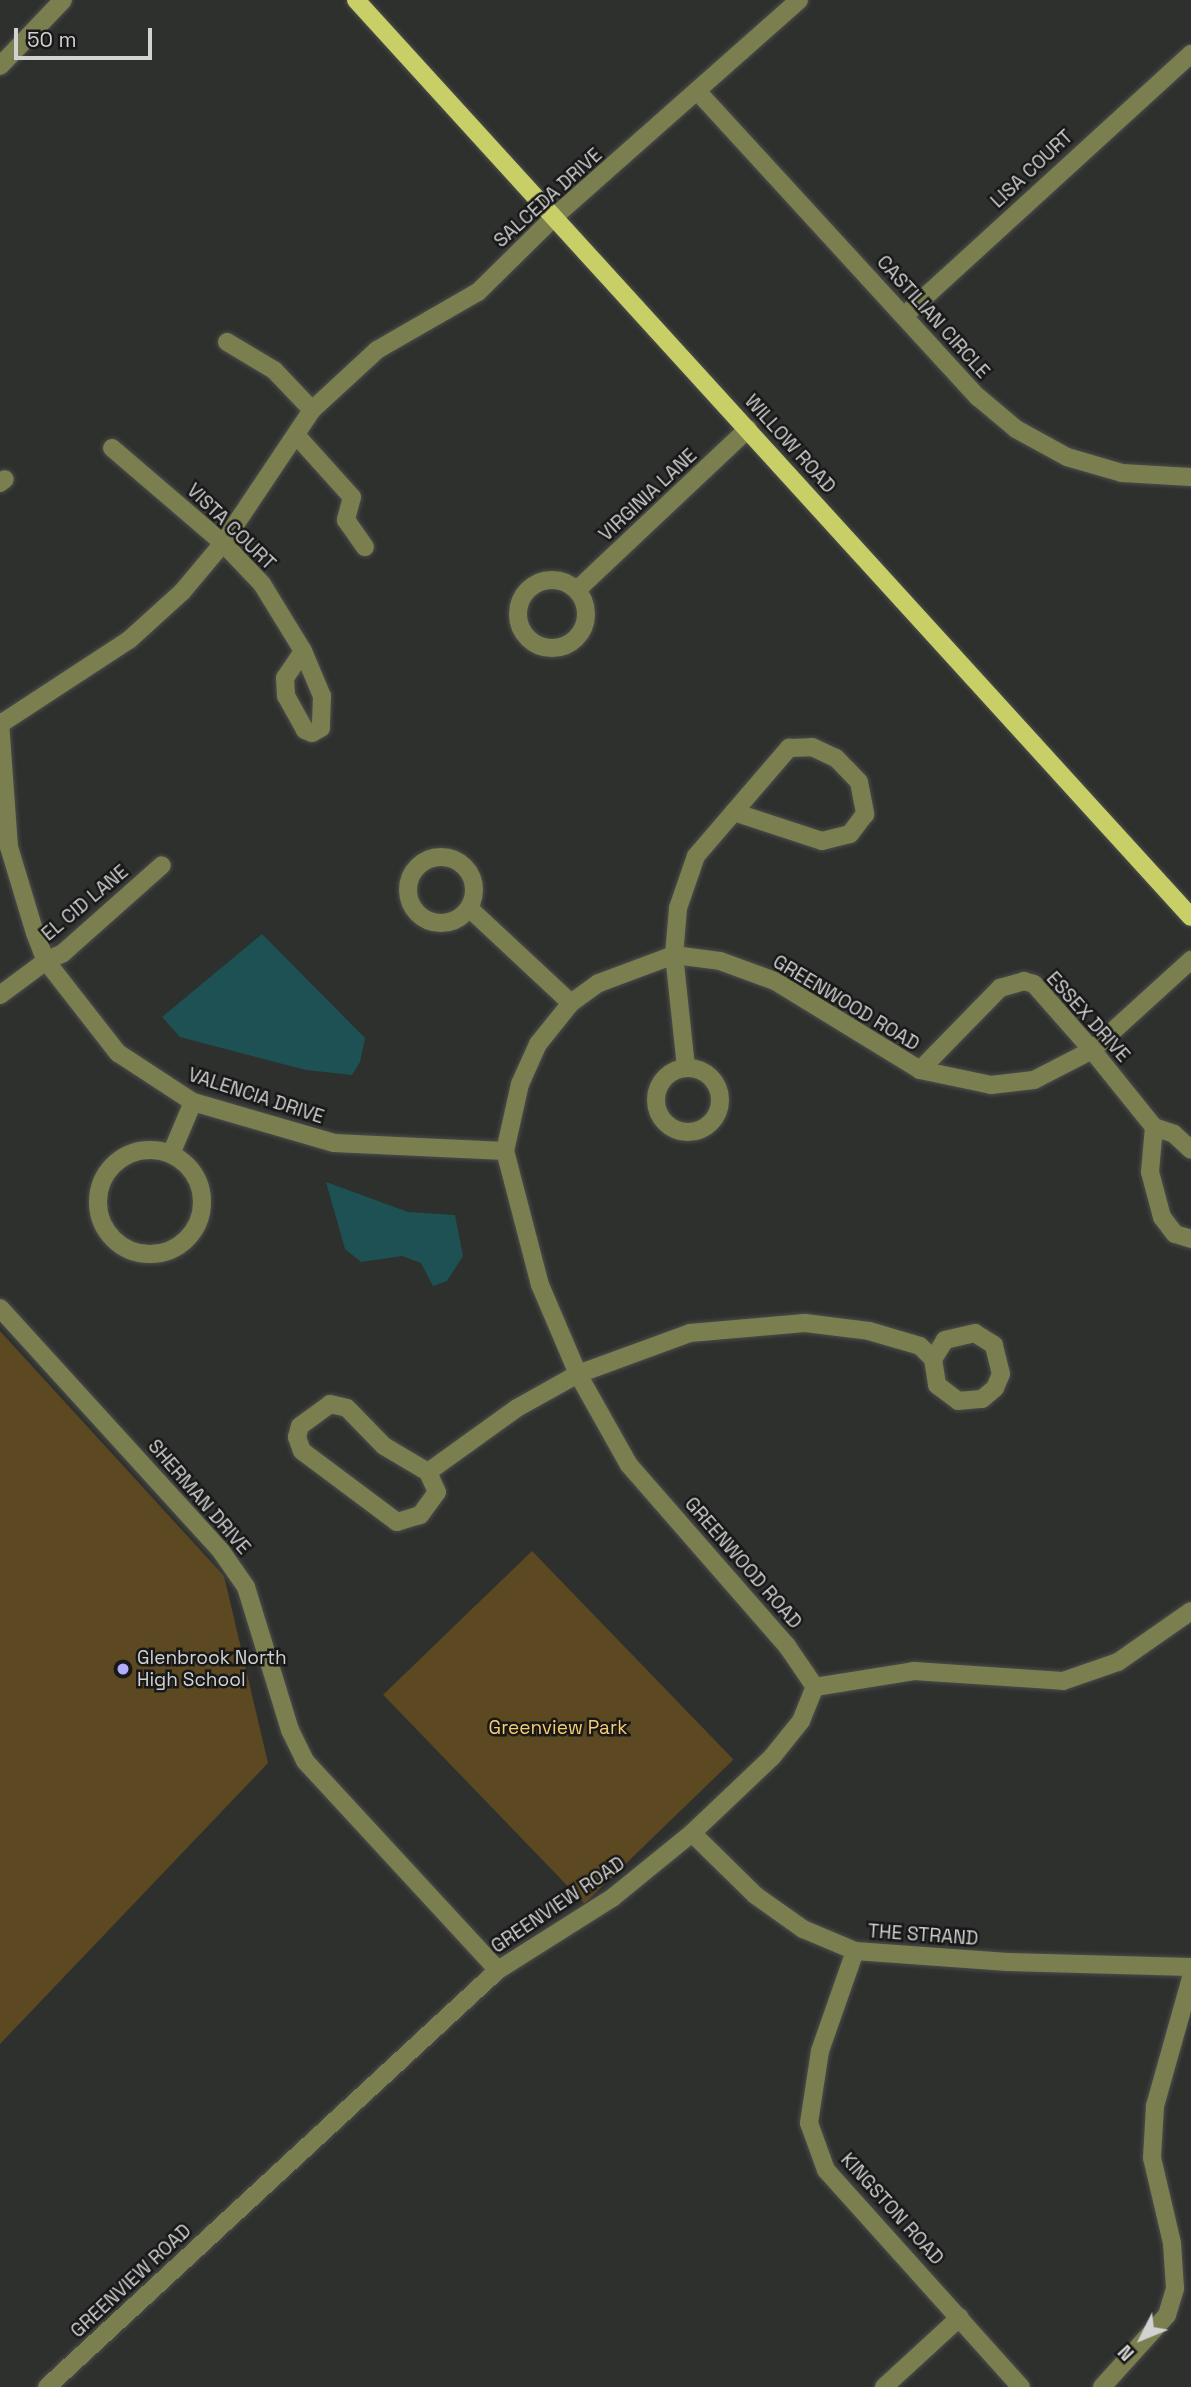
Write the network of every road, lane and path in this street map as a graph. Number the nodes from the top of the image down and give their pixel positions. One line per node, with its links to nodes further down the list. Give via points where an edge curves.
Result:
1 (356, 0): 7 (main road, WILLOW ROAD)
2 (799, 0): 6 (street, SALCEDA DRIVE)
3 (62, 1): 5 (street)
4 (1191, 54): 8 (street, LISA COURT)
5 (0, 66)
6 (699, 93): 7 (street, SALCEDA DRIVE); 8 (street, CASTILIAN CIRCLE)
7 (554, 217): 10 (street, SALCEDA DRIVE, via 478,292 377,350); 11 (main road, WILLOW ROAD)
8 (904, 316): 14 (street, CASTILIAN CIRCLE, via 978,397 1016,429 1056,452 1122,473)
9 (227, 342): 10 (street, via 274,370)
10 (312, 410): 12 (street, SALCEDA DRIVE)
11 (748, 429): 17 (street, VIRGINIA LANE); 23 (main road, WILLOW ROAD)
12 (297, 436): 15 (street, SALCEDA DRIVE); 16 (street, via 352,497 346,520)
13 (112, 448): 15 (street, VISTA COURT)
14 (1191, 477)
15 (223, 543): 18 (street, VISTA COURT, via 262,583); 19 (street, SALCEDA DRIVE, via 182,592 129,640)
16 (365, 547)
17 (577, 590)
18 (303, 651)
19 (1, 723): 26 (street, VALENCIA DRIVE, via 9,847)
20 (734, 813): 20 (street, via 789,748 812,747 836,758 859,782 865,814 850,834 822,841); 24 (street, via 696,856 678,908)
21 (162, 865): 26 (street, EL CID LANE, via 63,953)
22 (469, 908): 28 (street)
23 (1191, 917)
24 (674, 955): 28 (street, GREENWOOD ROAD, via 599,983); 30 (street); 31 (street, GREENWOOD ROAD, via 720,961 775,981)
25 (1191, 960): 29 (street, GREENWOOD ROAD)
26 (46, 961): 27 (street, EL CID LANE); 32 (street, VALENCIA DRIVE, via 118,1053)
27 (0, 995)
28 (571, 1003): 35 (street, GREENWOOD ROAD, via 538,1044 520,1084)
29 (1092, 1050): 31 (street, GREENWOOD ROAD, via 1034,1080 991,1086); 31 (street, ESSEX DRIVE, via 1034,984 1024,981 1000,988); 33 (street, ESSEX DRIVE)
30 (686, 1067)
31 (919, 1070)
32 (193, 1102): 35 (street, VALENCIA DRIVE, via 334,1143); 36 (street)
33 (1154, 1128): 34 (street, ESSEX DRIVE, via 1174,1134); 37 (street, via 1150,1172 1162,1217 1175,1234)
34 (1191, 1150)
35 (505, 1152): 40 (street, GREENWOOD ROAD, via 540,1285)
36 (171, 1154): 36 (street, via 139,1150 124,1156 102,1181 98,1196 102,1220 115,1241 129,1250 164,1252 187,1237 200,1214 197,1179)
37 (1191, 1239)
38 (0, 1308): 47 (street, SHERMAN DRIVE, via 221,1550 246,1587 304,1761)
39 (933, 1359): 40 (street, via 920,1346 881,1335 805,1323 690,1333)
40 (578, 1374): 41 (street, via 517,1408); 43 (street, GREENWOOD ROAD, via 629,1465 787,1646)
41 (428, 1472): 41 (street, via 384,1446 347,1408 330,1404 300,1426 297,1437 310,1461 338,1474 397,1522 407,1522 430,1504 437,1492)
42 (1190, 1614): 43 (street, via 1118,1662 1063,1681 914,1671)
43 (815, 1687): 44 (street, GREENVIEW ROAD, via 802,1721 772,1757)
44 (692, 1833): 45 (street, THE STRAND, via 765,1902 803,1929); 47 (street, GREENVIEW ROAD, via 612,1898)
45 (855, 1951): 46 (street, THE STRAND, via 1008,1962); 49 (street, KINGSTON ROAD, via 820,2051 809,2123 825,2170)
46 (1191, 1967)
47 (498, 1970): 50 (street, GREENVIEW ROAD)
48 (1191, 1978): 53 (street, via 1155,2106 1152,2158 1172,2243 1175,2288 1167,2315)
49 (960, 2317): 51 (street); 52 (street, KINGSTON ROAD)
50 (47, 2387)
51 (884, 2387)
52 (1021, 2387)
53 (1102, 2387)

